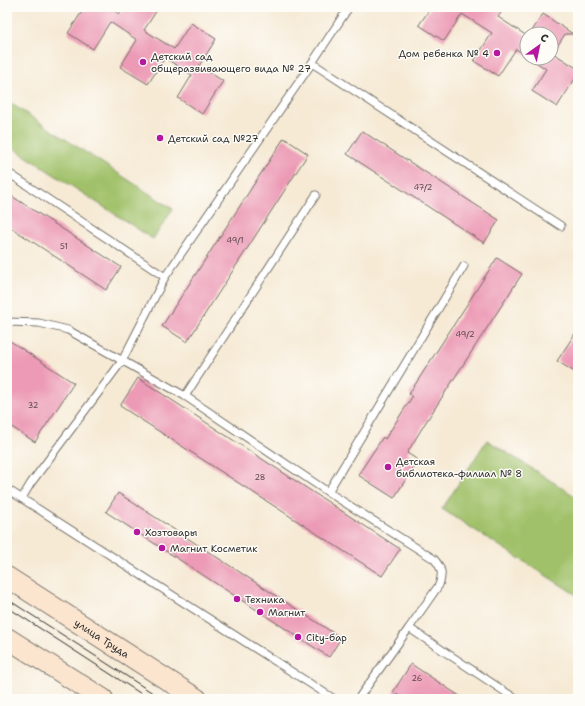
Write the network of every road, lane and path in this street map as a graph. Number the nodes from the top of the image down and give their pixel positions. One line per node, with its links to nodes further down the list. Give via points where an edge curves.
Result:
1 (349, 7): 2 (lane)
2 (312, 63): 5 (lane); 7 (lane)
3 (7, 172): 7 (lane)
4 (316, 195): 10 (lane)
5 (561, 226)
6 (464, 266): 12 (lane)
7 (165, 277): 9 (lane)
8 (7, 322): 9 (lane, via 39,324 68,330)
9 (122, 361): 10 (lane); 13 (lane)
10 (185, 396): 12 (lane)
11 (7, 489): 13 (lane)
12 (328, 492): 15 (lane, via 439,564 439,585)
13 (22, 498): 19 (lane)
14 (7, 577): 18 (main road, улица Труда)
15 (409, 628): 20 (lane); 21 (lane)
16 (7, 638): 17 (main road)
17 (103, 699)
18 (196, 699)
19 (334, 699)
20 (358, 699)
21 (516, 699)

